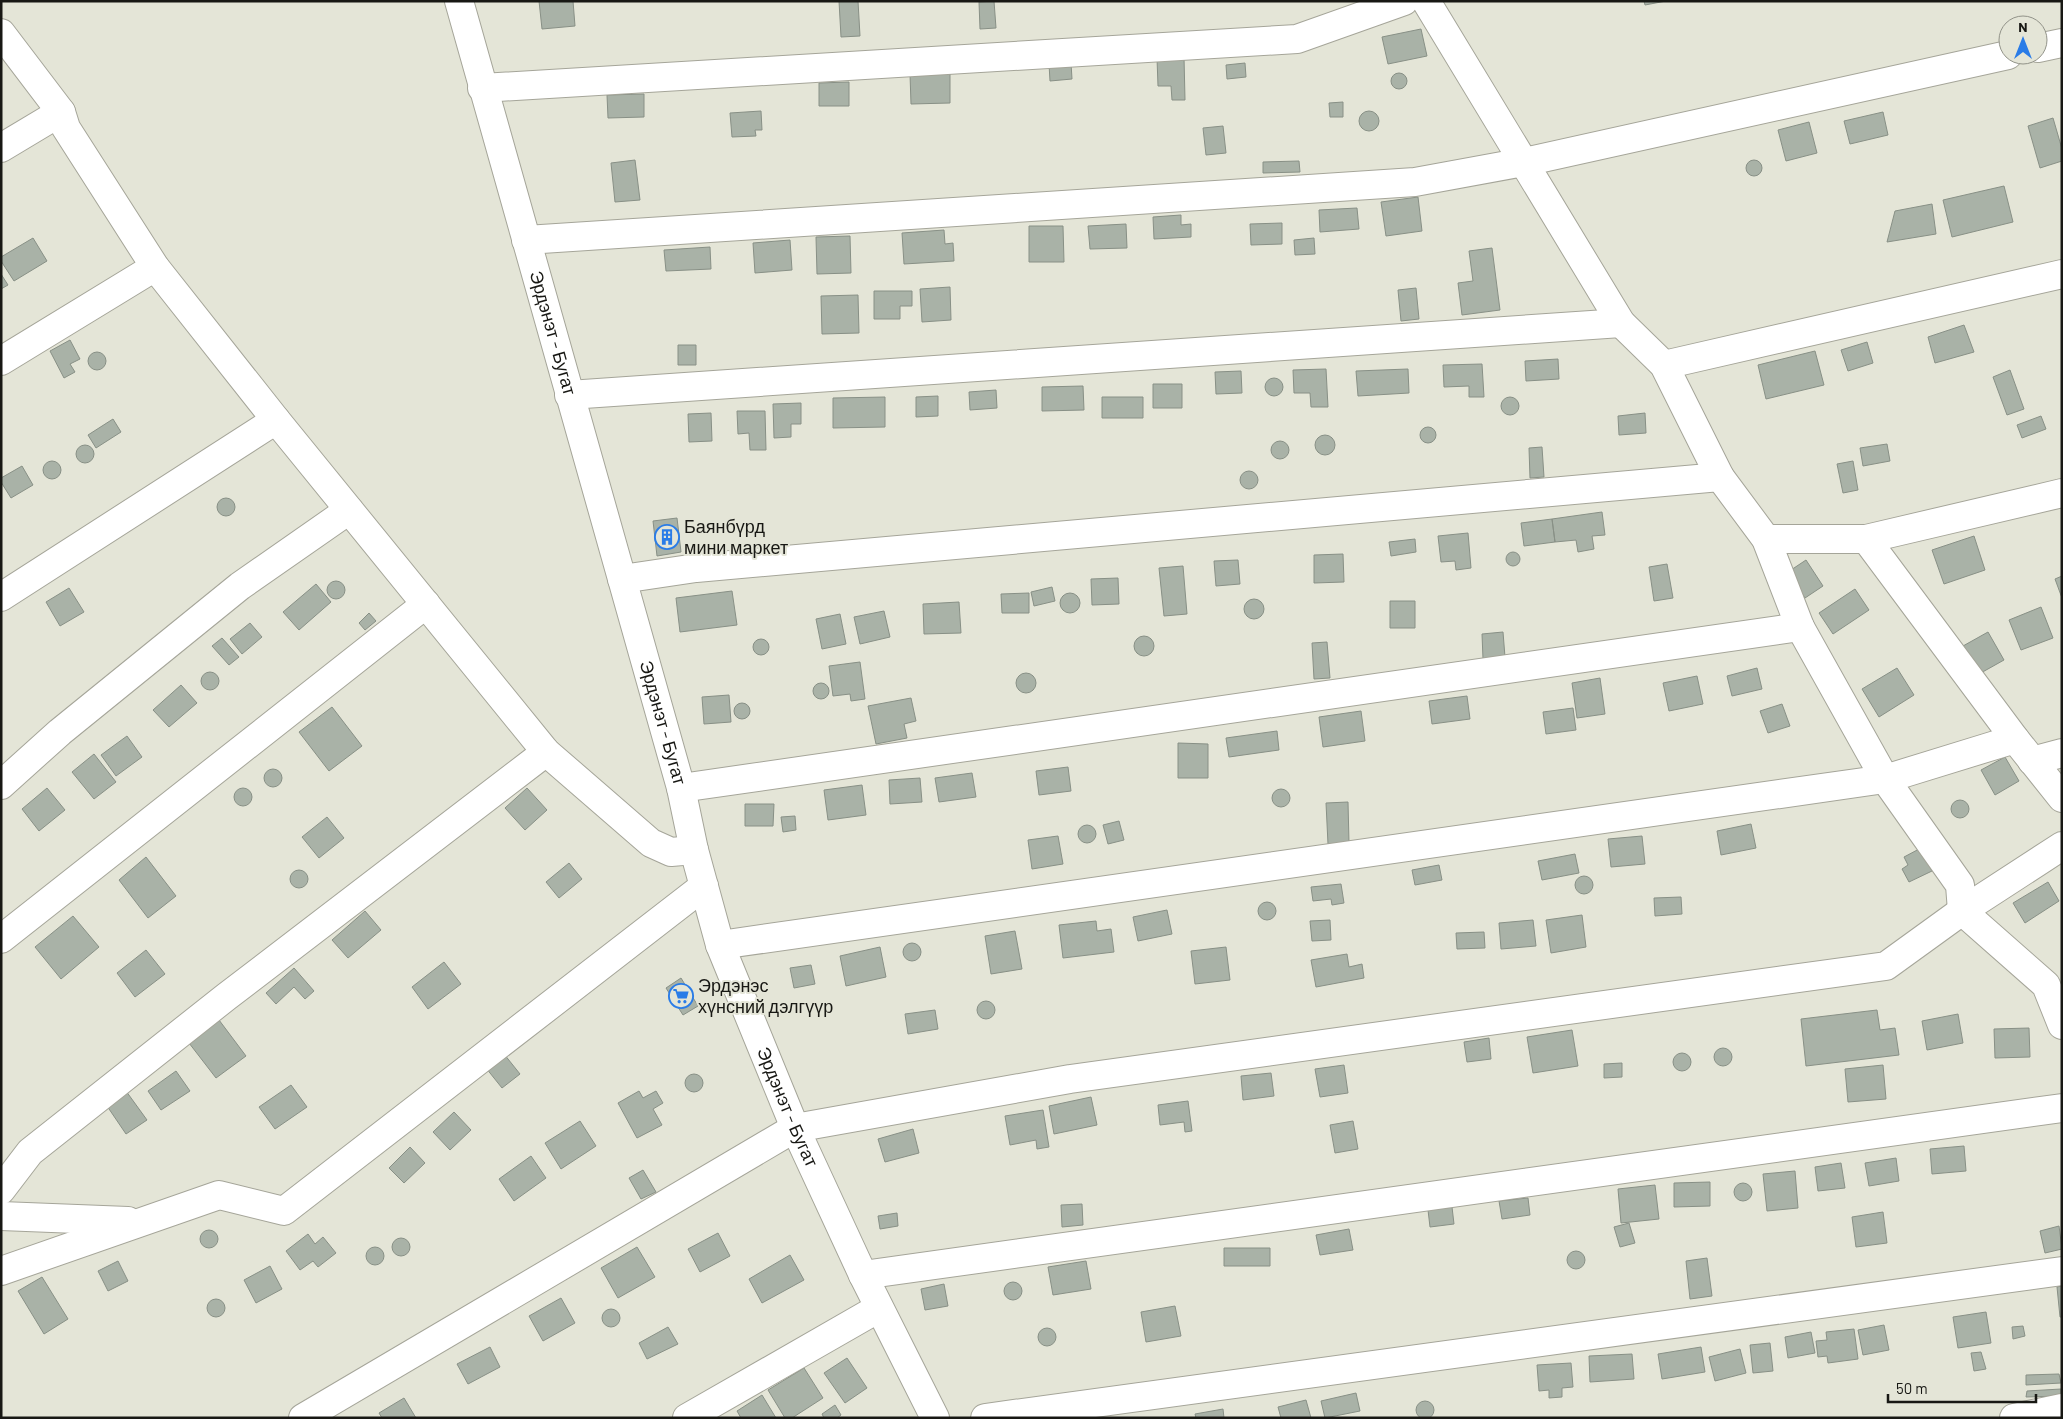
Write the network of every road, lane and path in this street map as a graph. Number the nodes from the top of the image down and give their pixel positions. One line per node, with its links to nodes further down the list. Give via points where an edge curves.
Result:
1 (459, 1): 8 (street, Эрдэнэт - Бугат)
2 (1404, 1): 8 (street, via 1297,39)
3 (1426, 1): 11 (street)
4 (1, 33): 9 (street)
5 (2062, 43): 6 (street)
6 (2048, 46)
7 (1998, 57): 11 (street)
8 (482, 88): 12 (street, Эрдэнэт - Бугат)
9 (61, 112): 10 (street); 13 (street, via 66,128)
10 (1, 148)
11 (1524, 162): 12 (street, via 1416,182); 15 (street)
12 (526, 240): 18 (street, Эрдэнэт - Бугат)
13 (155, 267): 16 (street); 19 (street)
14 (2062, 274): 17 (street)
15 (1621, 322): 17 (street); 18 (street)
16 (1, 361)
17 (1664, 365): 20 (street)
18 (569, 395): 25 (street, Эрдэнэт - Бугат)
19 (276, 420): 22 (street); 26 (street)
20 (1720, 477): 23 (street); 25 (street, via 696,568)
21 (2062, 492): 24 (street)
22 (350, 510): 27 (street); 34 (street, via 240,586 60,732)
23 (1766, 539): 24 (street); 28 (street)
24 (1866, 539): 29 (street)
25 (622, 579): 35 (street, Эрдэнэт - Бугат)
26 (1, 597)
27 (426, 604): 30 (street); 41 (street)
28 (1800, 628): 33 (street); 35 (street)
29 (2014, 739): 32 (street); 33 (street)
30 (546, 752): 38 (street, via 652,843 671,852); 47 (street, via 30,1152)
31 (2062, 753): 32 (street)
32 (2032, 761): 36 (street)
33 (1885, 779): 40 (street, via 1960,885); 42 (street)
34 (1, 785)
35 (681, 788): 38 (street, Эрдэнэт - Бугат)
36 (2062, 798)
37 (2062, 846): 40 (street)
38 (694, 850): 39 (street, Эрдэнэт - Бугат)
39 (704, 886): 42 (street, Эрдэнэт - Бугат); 49 (street, via 284,1211 219,1195)
40 (1962, 911): 43 (street); 46 (street, via 1886,966 1070,1079)
41 (1, 939)
42 (720, 945): 46 (street, Эрдэнэт - Бугат)
43 (2054, 982): 44 (street)
44 (2062, 1025)
45 (2062, 1108): 52 (street)
46 (795, 1128): 52 (street, Эрдэнэт - Бугат); 55 (street)
47 (1, 1190)
48 (1, 1216): 49 (street)
49 (145, 1221): 51 (street)
50 (2062, 1271): 58 (street)
51 (1, 1272)
52 (863, 1275): 53 (street, Эрдэнэт - Бугат)
53 (879, 1308): 56 (street); 57 (street, Эрдэнэт - Бугат)
54 (2062, 1408): 59 (street)
55 (303, 1418)
56 (687, 1418)
57 (935, 1418)
58 (985, 1418)
59 (2014, 1418)

